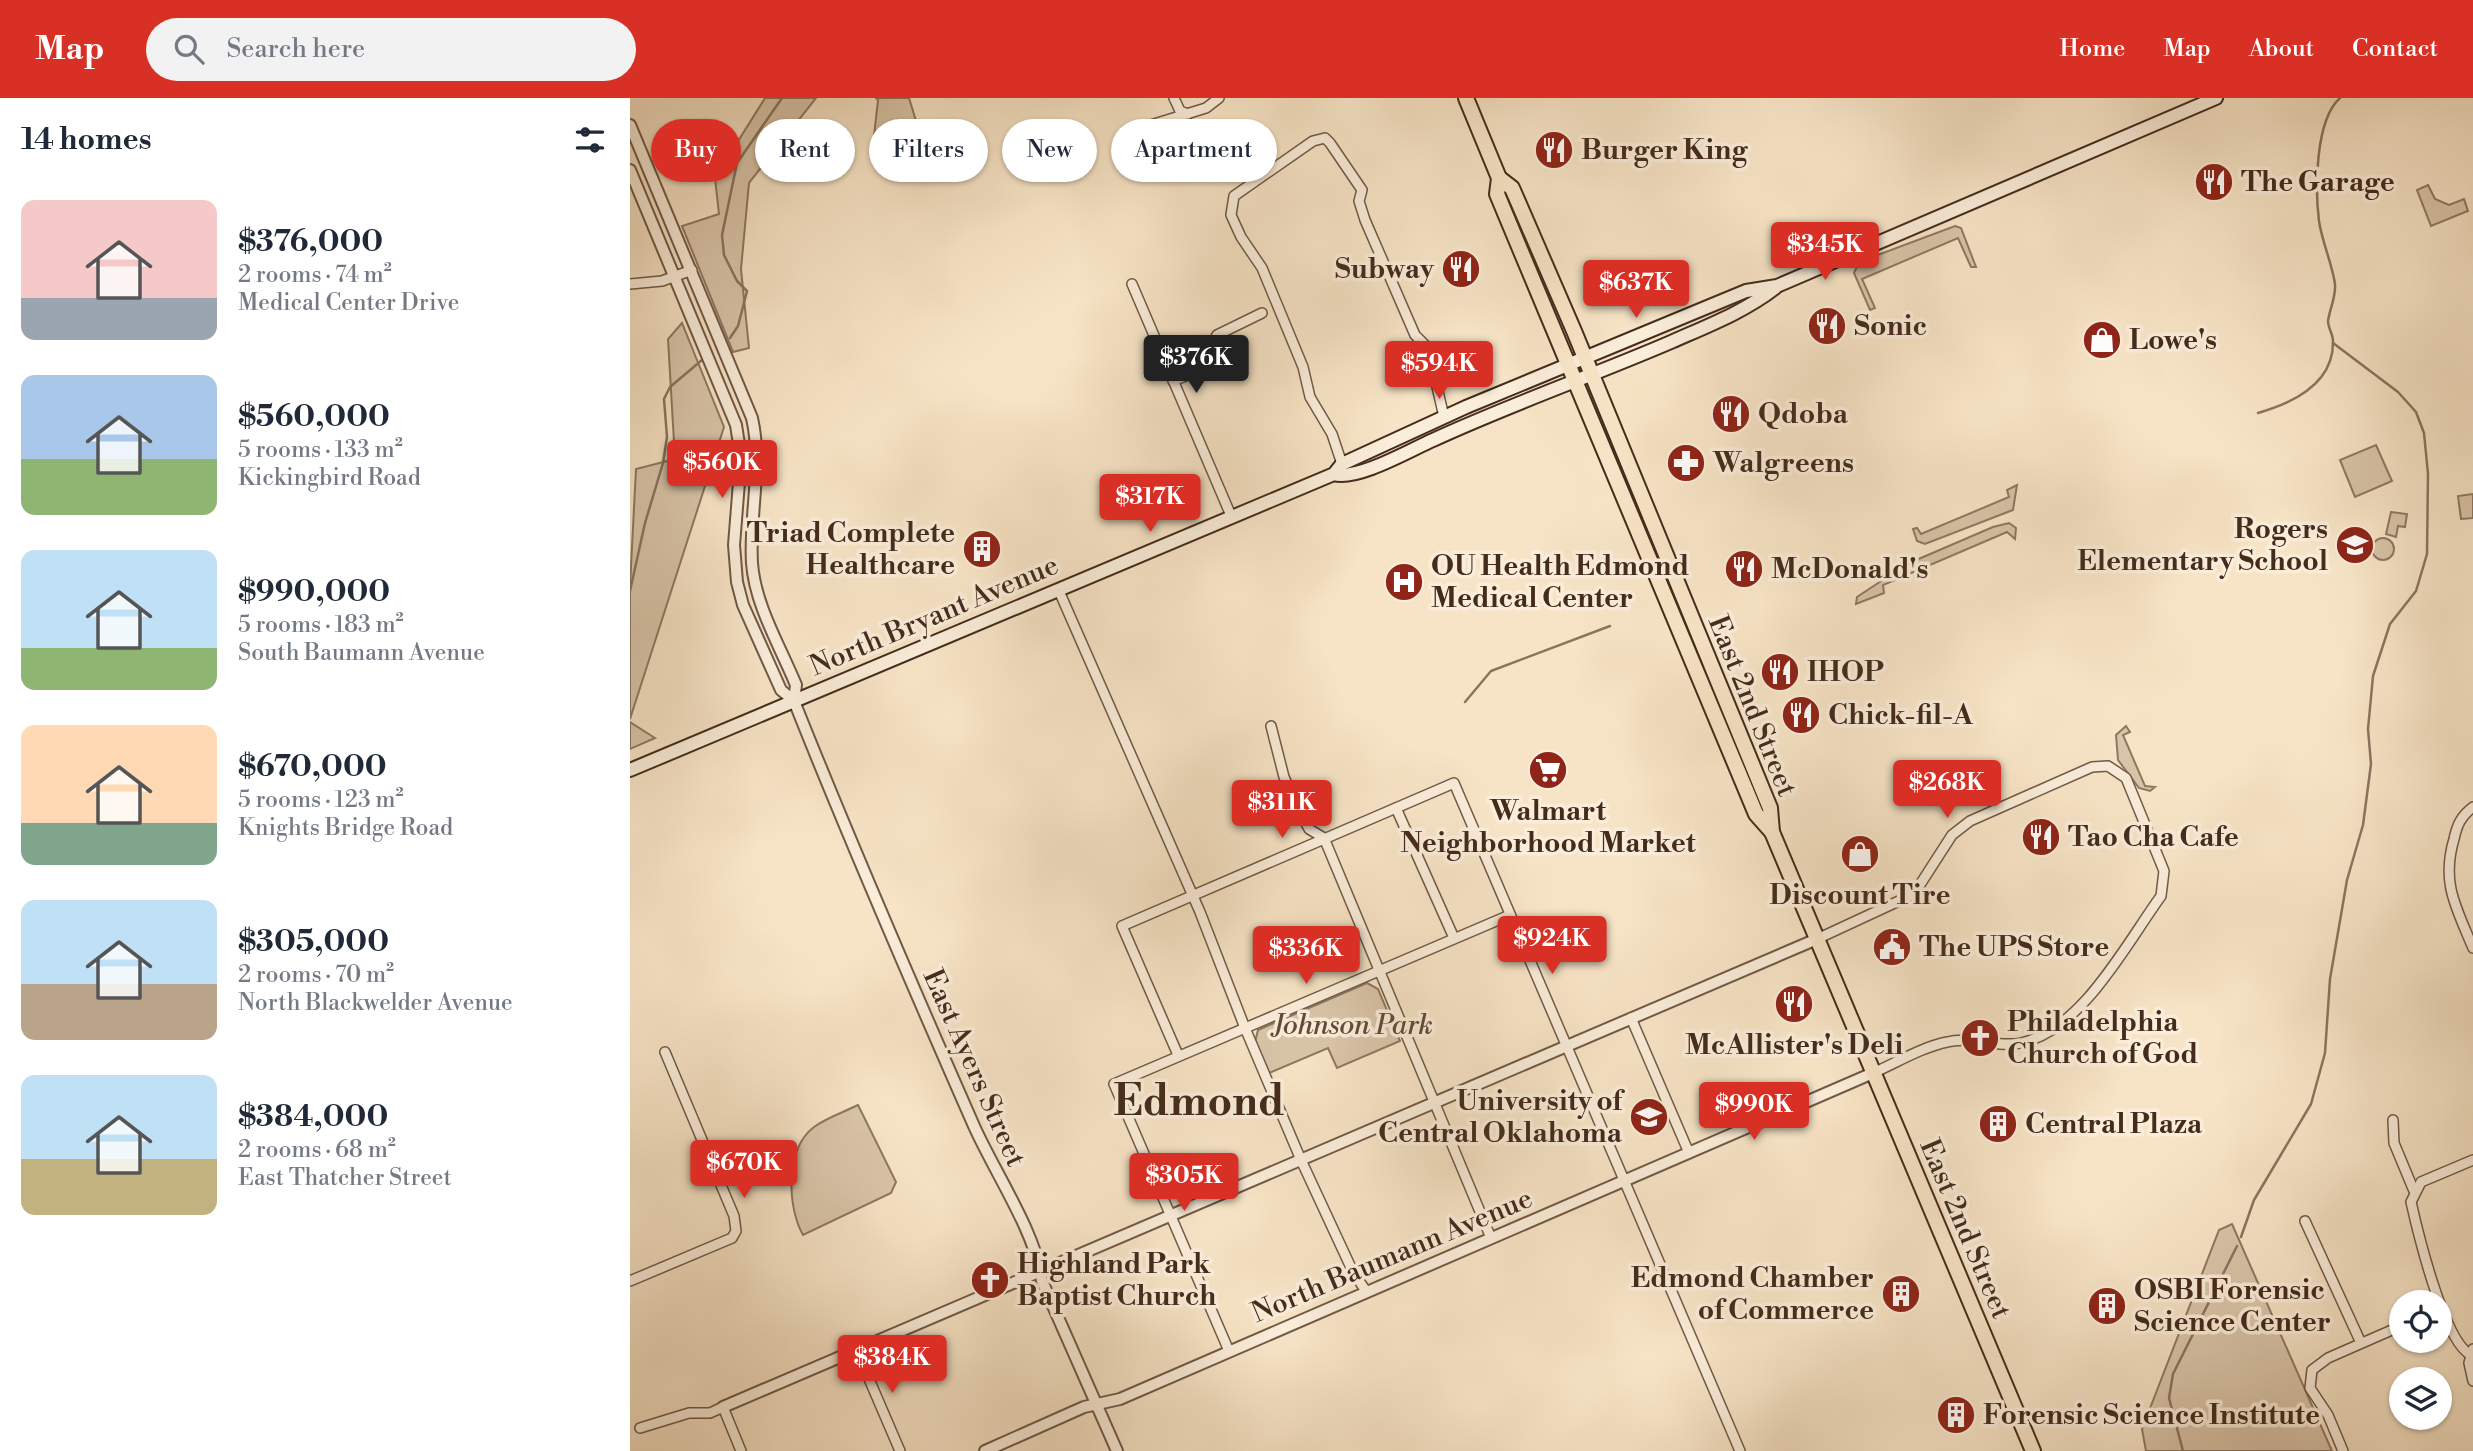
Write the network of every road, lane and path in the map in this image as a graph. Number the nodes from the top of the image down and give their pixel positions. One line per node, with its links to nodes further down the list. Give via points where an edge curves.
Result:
1 (1174, 98): 5 (street, via 1180,111)
2 (1219, 98): 5 (street)
3 (1466, 98): 9 (main road, East 2nd Street)
4 (2216, 98): 16 (main road)
5 (1188, 114): 6 (street)
6 (1171, 119)
7 (631, 131): 10 (street)
8 (630, 170): 11 (street)
9 (1499, 178): 18 (main road, East 2nd Street, via 1512,188); 19 (main road, East 2nd Street, via 1497,194)
10 (658, 192): 11 (street); 12 (street)
11 (642, 200): 13 (street)
12 (692, 270): 13 (street); 29 (street, via 752,418 758,468 751,545 754,581 796,684)
13 (675, 277): 14 (street); 29 (street, via 736,425 741,457 735,563 743,605 781,690)
14 (630, 284)
15 (1132, 284): 21 (street)
16 (1777, 286): 18 (main road, via 1746,291); 20 (main road, via 1735,314)
17 (1262, 313): 21 (street, via 1216,335 1198,371)
18 (1585, 359): 19 (main road); 20 (main road, East 2nd Street)
19 (1569, 365): 22 (main road, East 2nd Street); 23 (main road)
20 (1591, 375): 22 (main road); 27 (main road, East 2nd Street)
21 (1173, 381): 25 (street)
22 (1575, 381): 24 (main road, via 1368,468 1343,477); 26 (main road, East 2nd Street)
23 (1444, 417): 24 (main road); 24 (street, via 1428,348 1415,335 1365,220 1359,201 1362,190 1325,138 1313,141 1234,196 1230,210 1262,268 1303,367 1310,397 1332,434)
24 (1338, 469): 25 (main road, North Bryant Avenue)
25 (1232, 518): 28 (main road, North Bryant Avenue)
26 (1642, 543): 27 (main road); 31 (main road, East 2nd Street)
27 (1666, 557): 32 (main road, East 2nd Street)
28 (1059, 591): 29 (main road, North Bryant Avenue); 38 (street)
29 (794, 701): 33 (main road, North Bryant Avenue); 60 (street, East Ayers Street, via 881,915 991,1166 1040,1260)
30 (1271, 726): 37 (street, via 1284,777 1298,807 1309,829)
31 (1721, 730): 32 (main road, via 1729,733); 36 (main road, East 2nd Street, via 1756,814)
32 (1754, 769): 36 (main road, East 2nd Street, via 1770,808)
33 (630, 770)
34 (2473, 807): 42 (street, via 2457,826 2446,874)
35 (1396, 808): 37 (street); 39 (street, via 1454,783); 40 (street)
36 (1772, 832): 41 (main road, East 2nd Street)
37 (1324, 838): 38 (street); 43 (street)
38 (1192, 894): 45 (street); 48 (street, via 1122,926)
39 (1510, 915): 40 (street); 46 (street)
40 (1454, 938): 43 (street)
41 (1817, 939): 44 (street); 49 (main road, East 2nd Street); 49 (street, via 1914,894 1952,835 1970,821 2092,767 2108,766 2126,778 2161,859 2165,887 2080,1006 2064,1023 2033,1040 2007,1045 1946,1042)
42 (2473, 948)
43 (1380, 970): 45 (street); 50 (street)
44 (1631, 1018): 46 (street); 52 (street)
45 (1244, 1028): 48 (street); 53 (street)
46 (1565, 1047): 50 (street); 55 (street)
47 (665, 1052): 61 (street, via 734,1216 736,1231 732,1238)
48 (1178, 1055): 57 (street, via 1114,1084)
49 (1873, 1073): 52 (street, North Baumann Avenue); 79 (main road, East 2nd Street)
50 (1436, 1103): 53 (street); 59 (street)
51 (2393, 1120): 56 (street, via 2394,1143)
52 (1689, 1153): 55 (street, North Baumann Avenue)
53 (1301, 1160): 57 (street); 63 (street)
54 (2473, 1160): 56 (street, via 2421,1182)
55 (1623, 1181): 59 (street, North Baumann Avenue); 78 (street)
56 (2414, 1191): 62 (street, via 2414,1218)
57 (1169, 1216): 60 (street); 68 (street)
58 (2305, 1221): 66 (street)
59 (1490, 1238): 63 (street, North Baumann Avenue)
60 (1041, 1271): 67 (street); 71 (street, East Ayers Street)
61 (630, 1280)
62 (2436, 1290)
63 (1366, 1291): 68 (street, North Baumann Avenue)
64 (2389, 1331): 66 (street)
65 (2452, 1333): 69 (street, via 2458,1346)
66 (2361, 1343): 80 (street, via 2319,1364 2309,1379)
67 (857, 1351): 72 (street); 75 (street)
68 (1228, 1351): 71 (street, North Baumann Avenue, via 1120,1399)
69 (2472, 1352): 70 (street)
70 (2473, 1381)
71 (1095, 1404): 76 (street, North Baumann Avenue); 77 (street, East Ayers Street)
72 (723, 1407): 73 (street); 74 (street)
73 (640, 1428)
74 (741, 1451)
75 (900, 1451)
76 (985, 1451)
77 (1117, 1451)
78 (1740, 1451)
79 (2033, 1451)
80 (2343, 1451)

